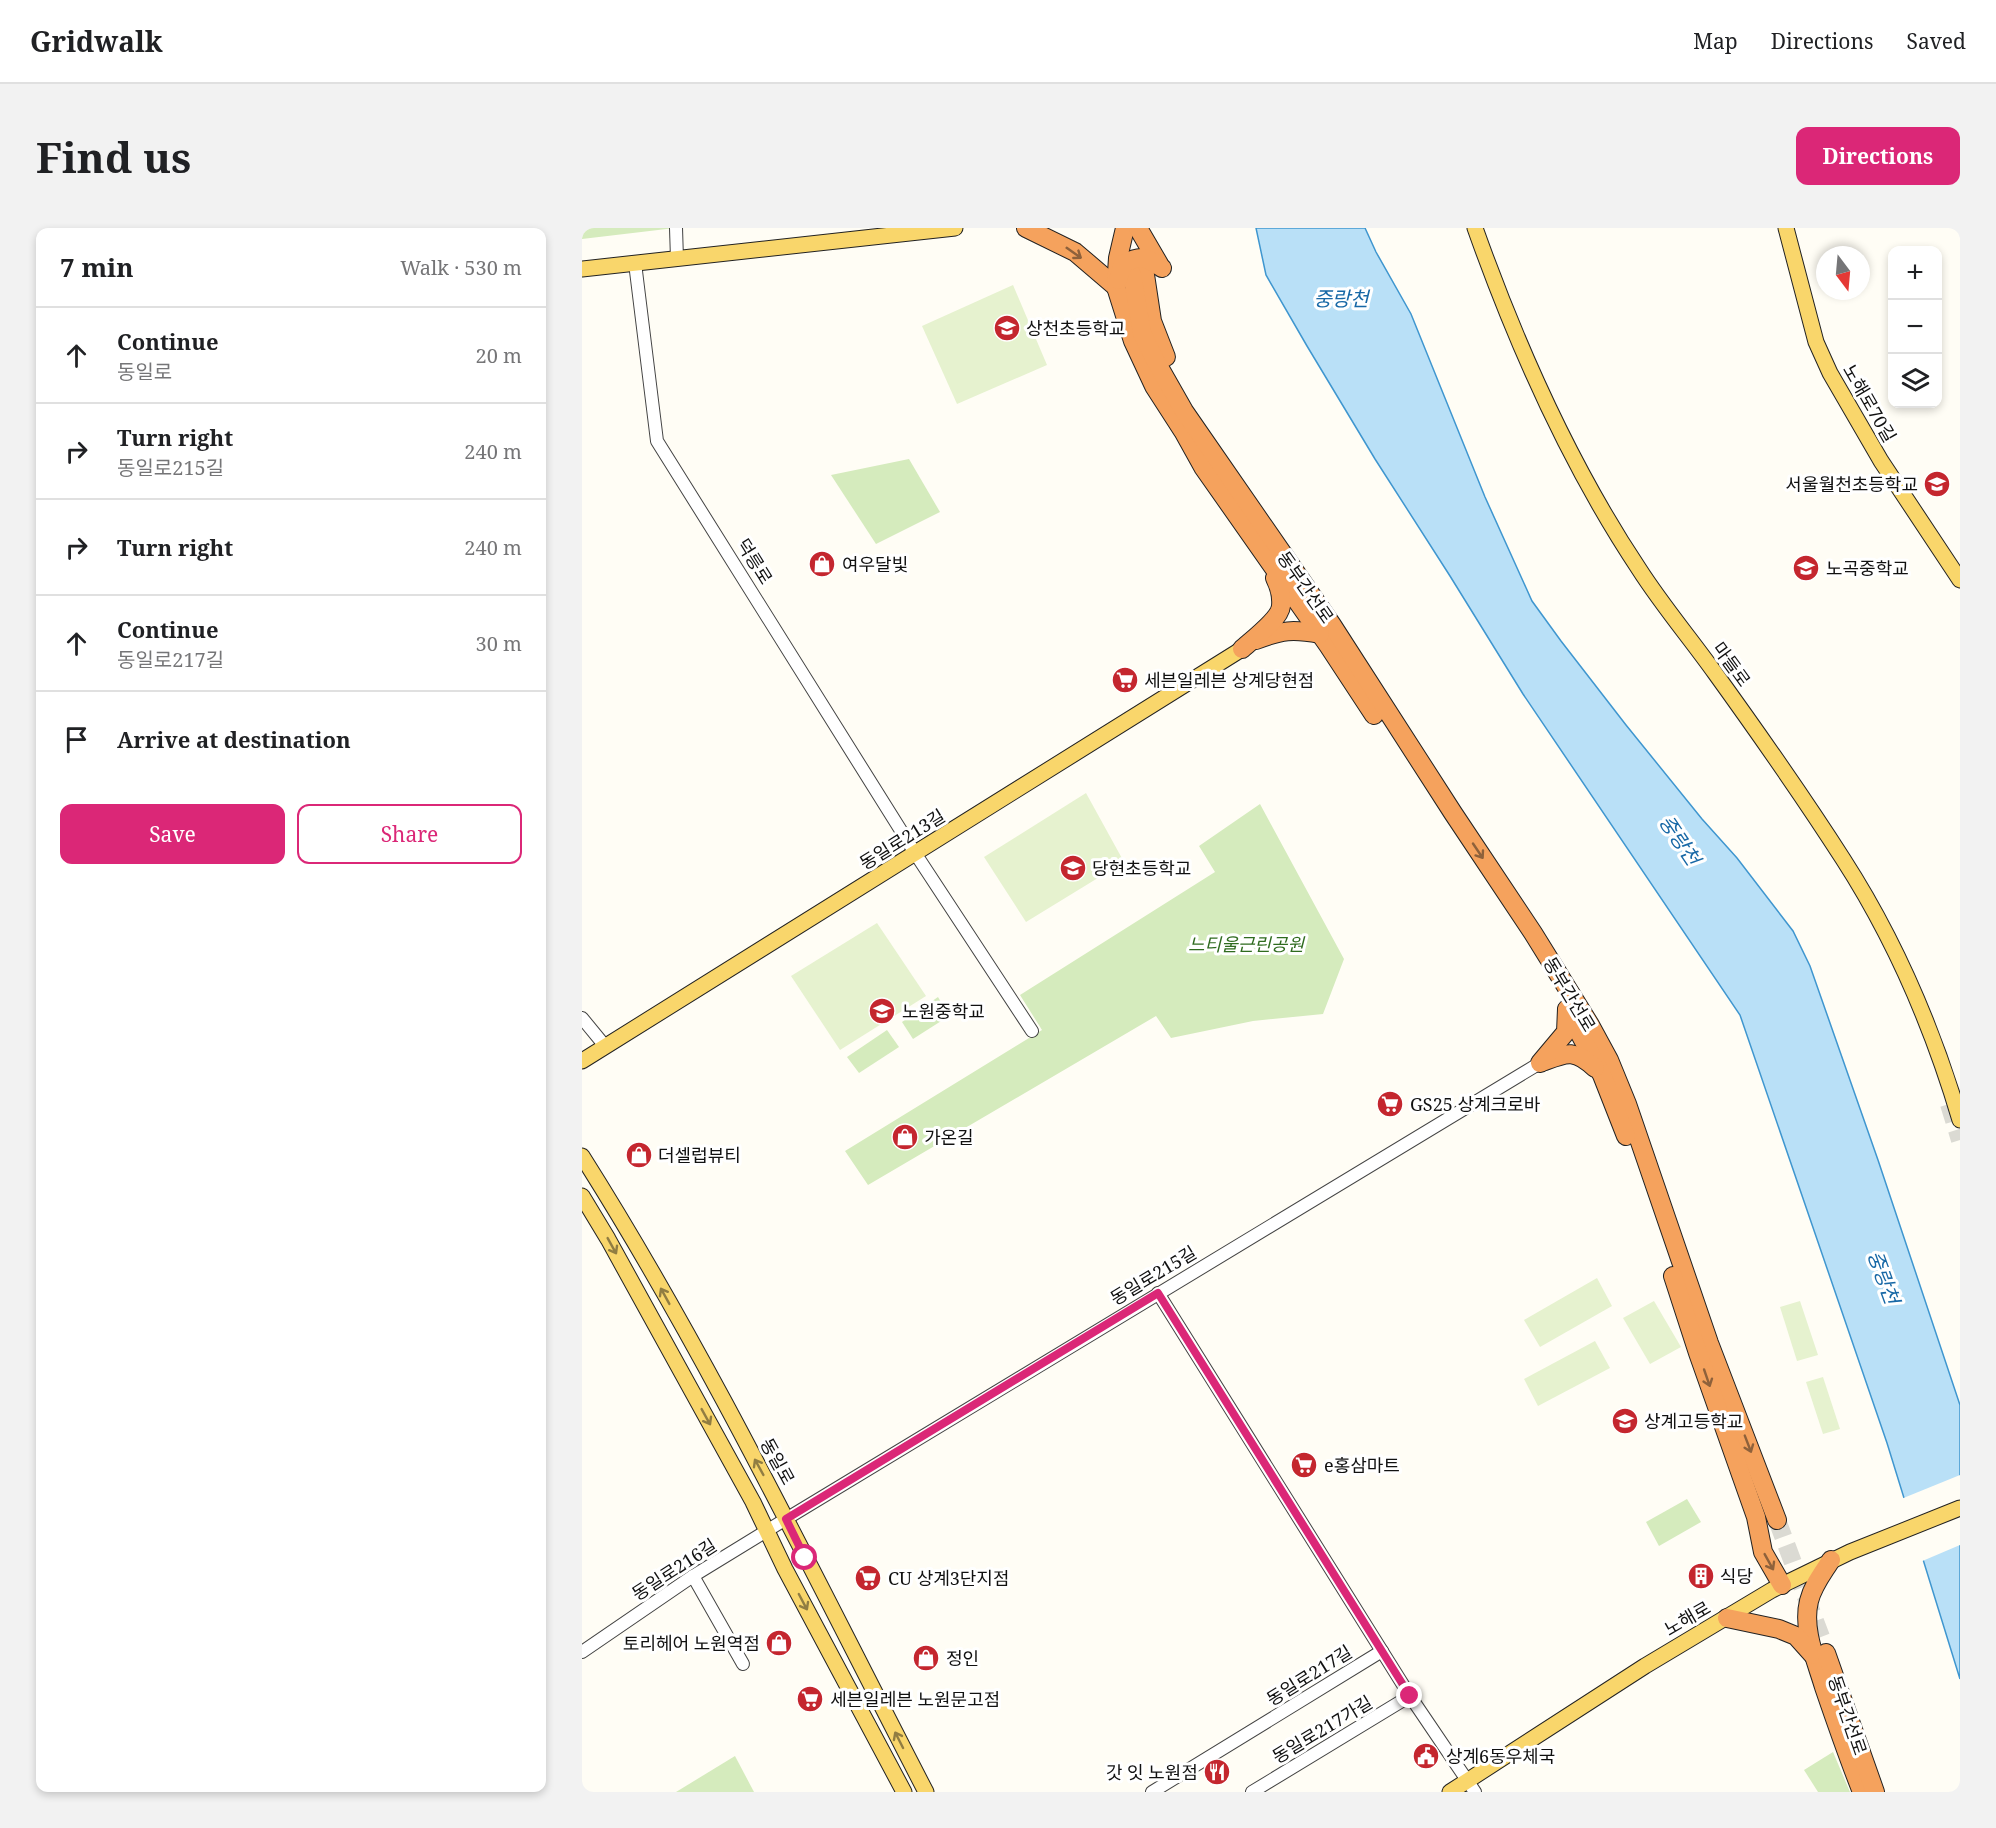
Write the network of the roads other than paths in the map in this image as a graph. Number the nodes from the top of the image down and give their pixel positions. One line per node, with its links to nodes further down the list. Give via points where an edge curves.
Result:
1 (676, 228): 8 (street)
2 (955, 228): 8 (main road)
3 (1026, 228): 12 (highway, one-way to 12, via 1075,252)
4 (1125, 228): 12 (highway)
5 (1138, 228): 11 (highway)
6 (1474, 228): 30 (main road, 마들로, via 1542,393 1599,506 1844,860 1882,927 1920,1009)
7 (1786, 228): 17 (main road, 노해로70길, via 1816,342 1830,373 1881,461)
8 (677, 259): 9 (main road)
9 (635, 263): 10 (main road); 21 (street, 덕릉로, via 657,441)
10 (582, 270)
11 (1146, 270): 12 (highway, via 1145,257 1123,264); 13 (highway, 동부간선로, via 1142,333); 15 (highway, 동부간선로, via 1152,321 1172,370)
12 (1116, 287): 14 (highway, via 1133,341 1154,386)
13 (1192, 423): 14 (highway); 15 (highway, 동부간선로)
14 (1215, 483): 16 (highway)
15 (1261, 520): 16 (highway, 동부간선로)
16 (1274, 554): 18 (highway); 19 (highway, via 1281,608); 20 (highway, 동부간선로, via 1332,625)
17 (1960, 580)
18 (1320, 634): 19 (highway, via 1297,629 1275,633); 20 (highway, via 1409,765)
19 (1242, 649): 21 (main road, 동일로213길)
20 (1453, 813): 22 (highway, 동부간선로, one-way to 22)
21 (915, 853): 25 (street, 덕릉로); 26 (main road, 동일로213길)
22 (1545, 951): 23 (highway); 36 (highway, 동부간선로, one-way to 36, via 1590,1025 1624,1095 1709,1343)
23 (1567, 1010): 28 (highway, via 1566,1032); 29 (highway)
24 (582, 1017): 26 (street)
25 (1032, 1030)
26 (605, 1046): 27 (main road, 동일로213길)
27 (582, 1061)
28 (1540, 1063): 29 (highway, via 1573,1054 1583,1056); 33 (street, 동일로215길)
29 (1602, 1075): 40 (highway, one-way to 40, via 1756,1517 1763,1552)
30 (1960, 1120)
31 (582, 1156): 35 (main road, 동일로, one-way to 31, via 627,1228)
32 (582, 1196): 37 (main road, one-way to 37)
33 (1158, 1293): 35 (street, 동일로215길); 43 (street)
34 (1960, 1508): 38 (main road, 노해로)
35 (786, 1519): 37 (street, 동일로216길); 50 (main road, 동일로, one-way to 35)
36 (1777, 1520)
37 (767, 1531): 39 (street, 동일로216길); 49 (main road, one-way to 49)
38 (1831, 1560): 40 (main road, 노해로); 45 (highway, via 1816,1582 1809,1602 1807,1621)
39 (693, 1576): 44 (street, 동일로216길); 46 (street)
40 (1782, 1585): 41 (main road, 노해로)
41 (1727, 1618): 45 (highway, via 1796,1636); 48 (main road, 노해로, via 1645,1666)
42 (1821, 1637): 55 (highway, 동부간선로)
43 (1382, 1651): 47 (street); 51 (street, 동일로217길)
44 (582, 1653)
45 (1815, 1657): 54 (highway)
46 (743, 1664)
47 (1410, 1696): 48 (street); 52 (street, 동일로217가길)
48 (1471, 1786): 53 (main road, 노해로)
49 (904, 1792)
50 (926, 1792)
51 (1152, 1792)
52 (1252, 1792)
53 (1450, 1792)
54 (1862, 1792)
55 (1875, 1792)

